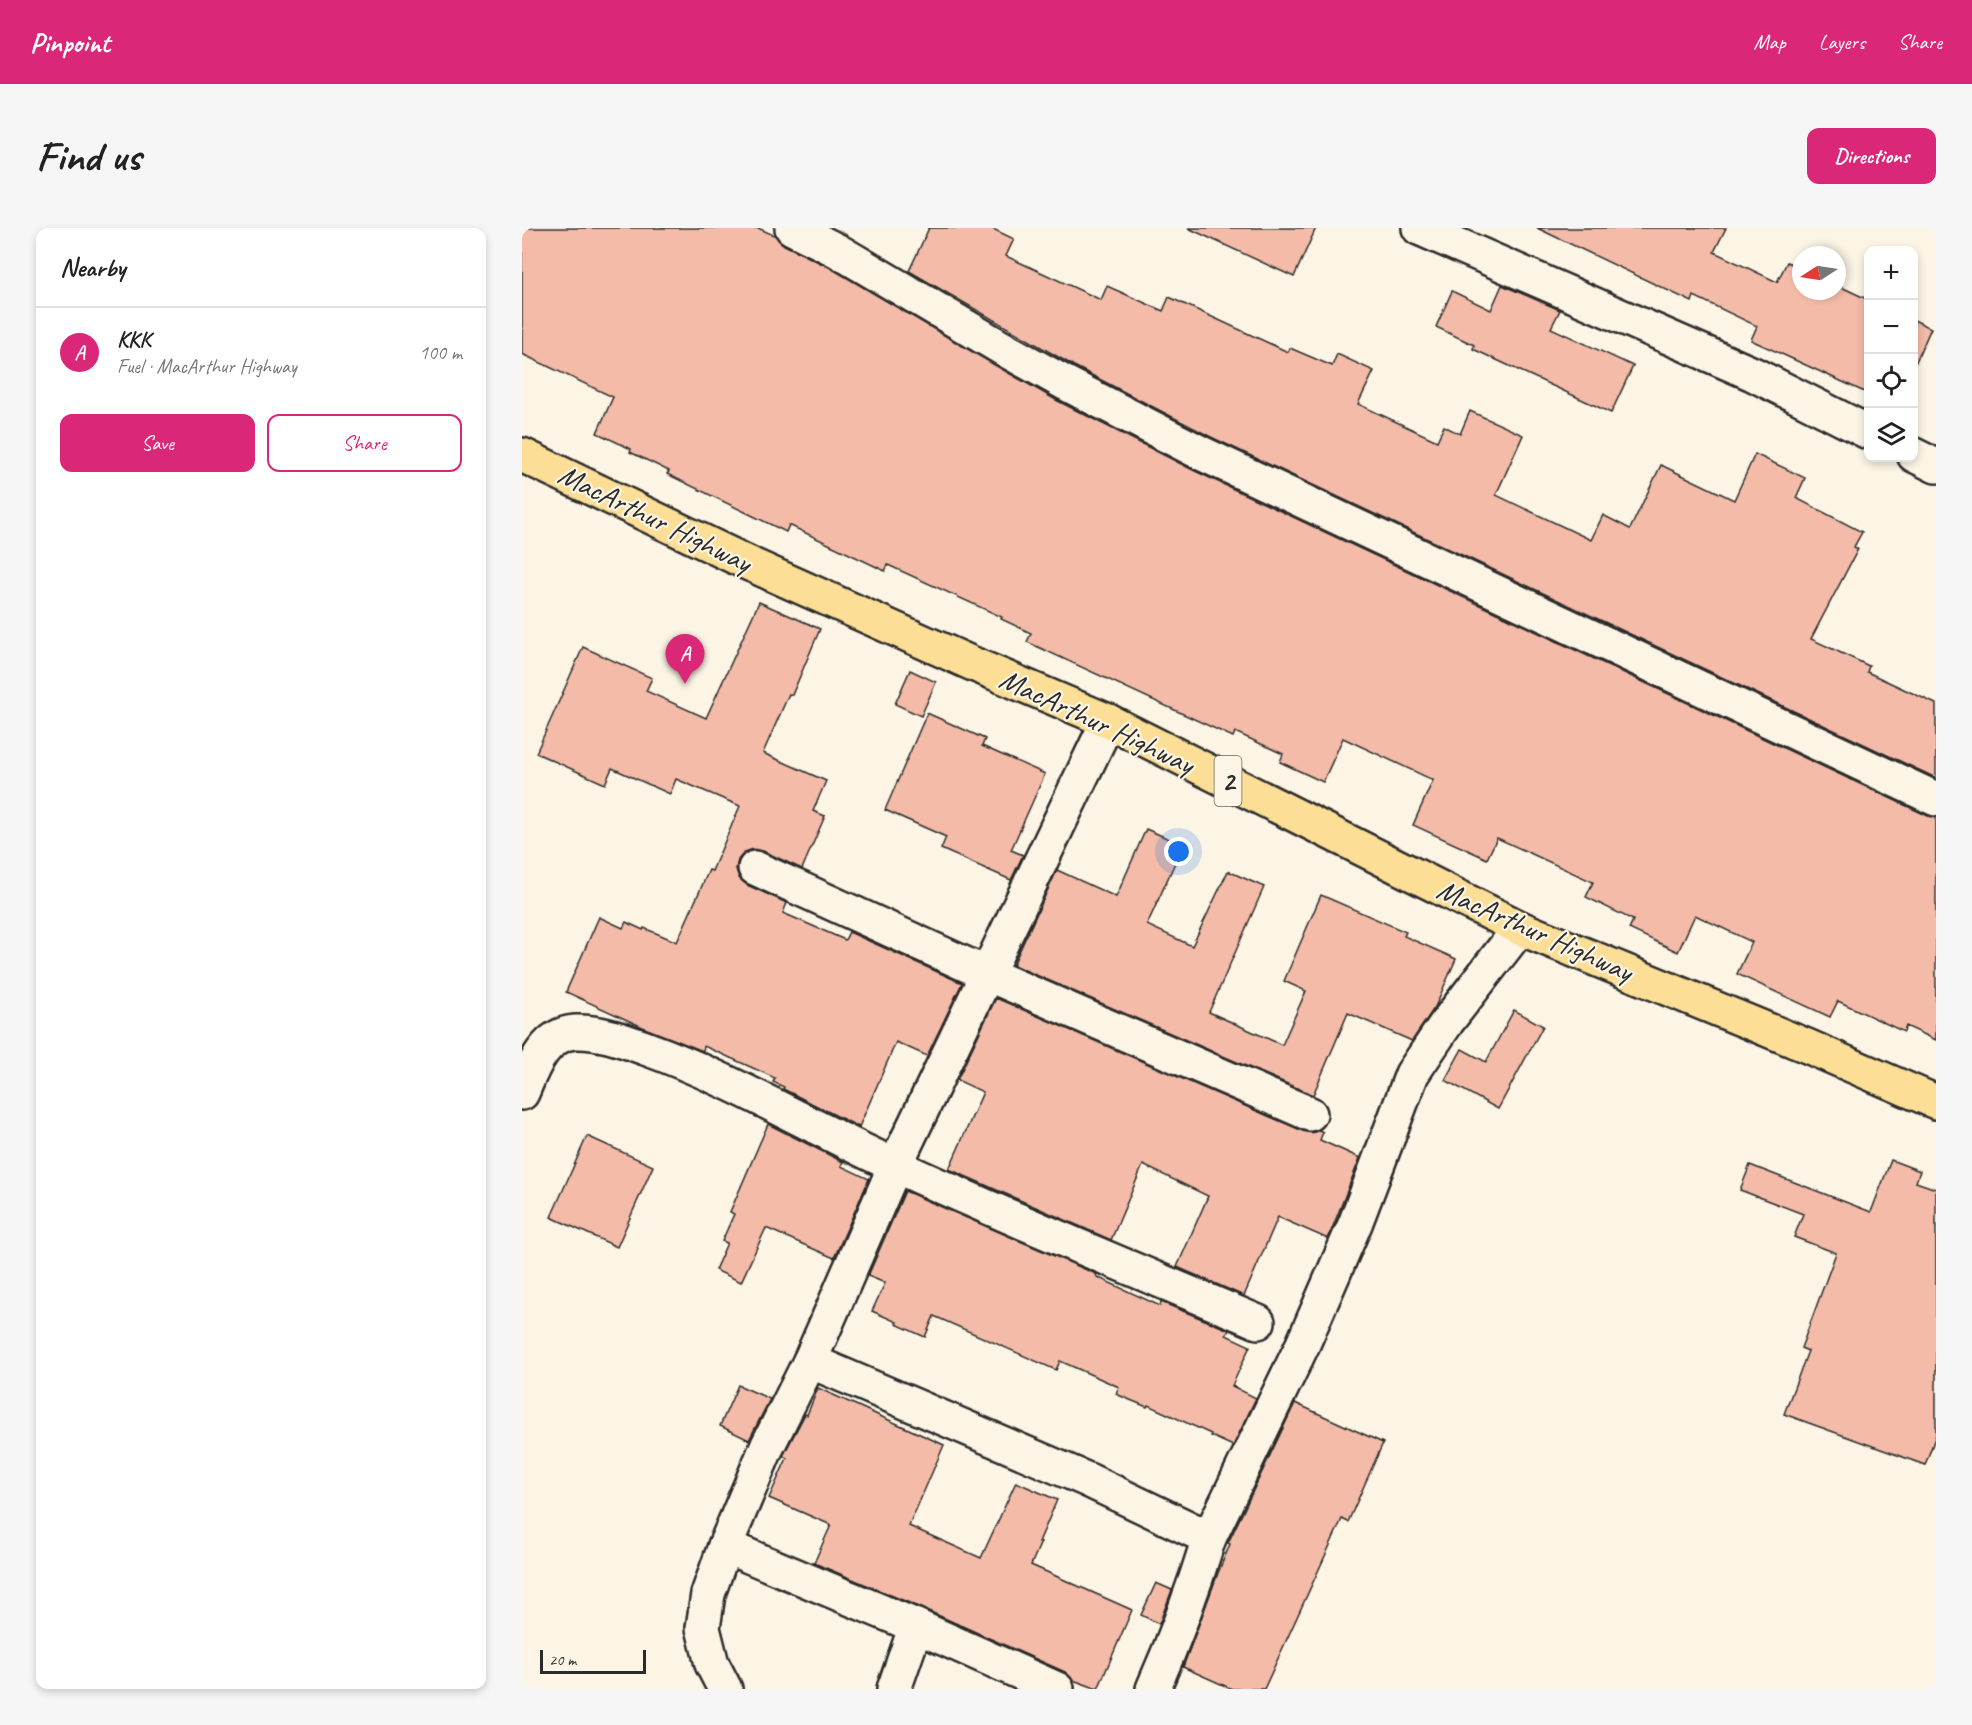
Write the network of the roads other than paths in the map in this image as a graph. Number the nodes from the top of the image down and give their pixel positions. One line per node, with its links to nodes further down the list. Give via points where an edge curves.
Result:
1 (792, 228): 8 (street, via 1047,373 1203,454)
2 (1419, 228): 3 (street, via 1753,374)
3 (1864, 430)
4 (522, 454): 7 (highway, MacArthur Highway / 2, via 752,565)
5 (1918, 456): 6 (street)
6 (1936, 466)
7 (1108, 721): 10 (highway, MacArthur Highway / 2); 11 (street)
8 (1936, 799)
9 (755, 868): 11 (street)
10 (1520, 928): 13 (highway, MacArthur Highway / 2); 18 (street, via 1412,1074 1308,1334)
11 (987, 974): 14 (street); 15 (street)
12 (522, 1093): 15 (street, via 533,1066 558,1036 574,1032 601,1034 682,1061)
13 (1936, 1102)
14 (1310, 1114)
15 (895, 1166): 16 (street); 17 (street)
16 (1258, 1322)
17 (810, 1361): 18 (street, via 1067,1471); 19 (street, via 766,1449)
18 (1209, 1538): 24 (street, via 1183,1618)
19 (725, 1546): 20 (street); 21 (street, via 708,1594 703,1628 712,1664)
20 (916, 1626): 22 (street); 23 (street)
21 (725, 1689)
22 (894, 1689)
23 (1057, 1689)
24 (1153, 1689)

